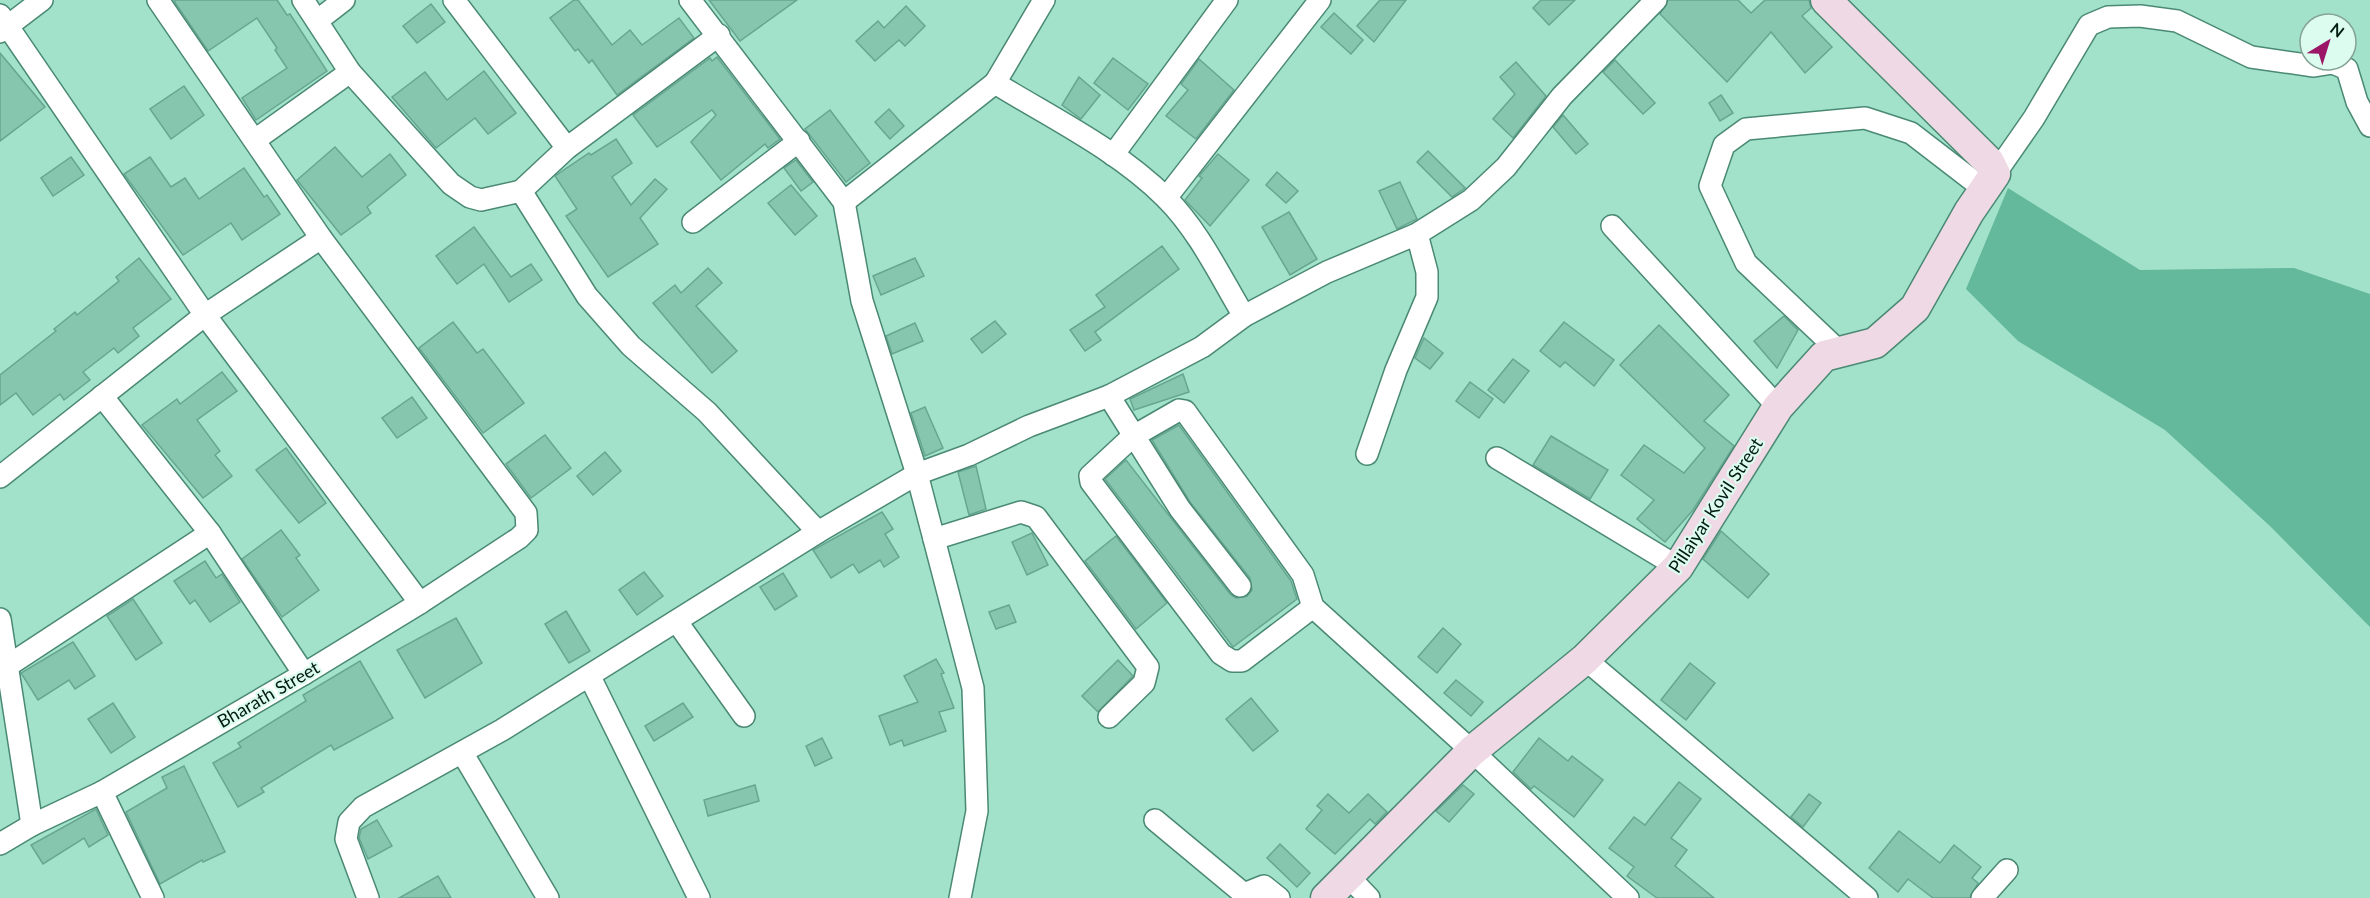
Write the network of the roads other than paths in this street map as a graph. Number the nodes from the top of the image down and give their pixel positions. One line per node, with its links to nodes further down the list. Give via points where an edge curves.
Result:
1 (42, 0): 13 (street)
2 (158, 0): 18 (street)
3 (303, 0): 12 (street)
4 (344, 0): 12 (street)
5 (454, 0): 20 (street)
6 (690, 0): 14 (street)
7 (1044, 0): 16 (street)
8 (1227, 0): 21 (street)
9 (1320, 0): 24 (street)
10 (1656, 0): 28 (street, via 1562,96 1506,167 1471,200)
11 (1826, 0): 22 (street, via 1989,162)
12 (317, 21): 15 (street)
13 (3, 24): 30 (street)
14 (719, 35): 19 (street); 20 (street)
15 (350, 72): 18 (street); 23 (street, via 451,184 481,200)
16 (995, 83): 21 (street); 25 (street)
17 (2370, 126): 22 (street, via 2357,102 2347,69 2332,63 2314,66 2251,57 2177,21 2108,17 2089,25 2034,118)
18 (255, 140): 29 (street)
19 (799, 141): 25 (street); 26 (street)
20 (567, 148): 23 (street)
21 (1113, 155): 24 (street)
22 (1990, 182): 32 (street, Pillaiyar Kovil Street, via 1916,308 1875,343); 32 (street, via 1911,133 1865,118 1746,129 1724,145 1710,186 1746,263)
23 (521, 191): 41 (street, via 587,296 631,346 707,412)
24 (1166, 198): 31 (street, via 1199,238)
25 (844, 202): 39 (street, via 862,302)
26 (693, 222)
27 (1612, 226): 35 (street)
28 (1417, 234): 31 (street, via 1328,272); 37 (street, via 1427,272 1427,297 1396,370)
29 (321, 238): 30 (street); 46 (street, Bharath Street, via 526,513 527,530 519,538)
30 (205, 315): 33 (street); 46 (street)
31 (1244, 316): 34 (street, via 1202,347)
32 (1840, 352): 35 (street, Pillaiyar Kovil Street, via 1824,356)
33 (102, 396): 40 (street); 42 (street)
34 (1109, 396): 36 (street); 39 (street)
35 (1778, 407): 44 (street, Pillaiyar Kovil Street)
36 (1132, 437): 45 (street, via 1180,509); 47 (street, via 1179,410 1188,415 1303,575); 47 (street, via 1093,473 1090,482 1221,654 1232,661 1242,661)
37 (1368, 454)
38 (1497, 458): 44 (street)
39 (917, 474): 41 (street); 43 (street)
40 (0, 477)
41 (819, 532): 49 (street)
42 (210, 533): 51 (street); 52 (street)
43 (934, 539): 55 (street, via 1021,512 1036,517 1148,667 1144,683); 68 (street, via 973,688 977,811)
44 (1678, 567): 50 (street, Pillaiyar Kovil Street)
45 (1240, 586)
46 (420, 603): 52 (street, Bharath Street)
47 (1313, 607): 56 (street)
48 (0, 619): 51 (street)
49 (677, 622): 53 (street); 54 (street)
50 (1585, 659): 56 (street, Pillaiyar Kovil Street); 73 (street)
51 (9, 664): 60 (street)
52 (304, 674): 58 (street, Bharath Street)
53 (590, 677): 57 (street); 67 (street)
54 (744, 716)
55 (1109, 717)
56 (1472, 751): 63 (street, Pillaiyar Kovil Street); 72 (street)
57 (463, 754): 65 (street, via 363,807 349,822 346,839); 66 (street)
58 (102, 792): 60 (street, Bharath Street); 64 (street)
59 (1155, 820): 69 (street, via 1244,894 1264,886)
60 (32, 825): 61 (street, Bharath Street)
61 (0, 844)
62 (2007, 870): 74 (street)
63 (1348, 876): 70 (street, Pillaiyar Kovil Street); 71 (street)
64 (153, 898)
65 (368, 898)
66 (548, 898)
67 (699, 898)
68 (960, 898)
69 (1279, 898)
70 (1326, 898)
71 (1369, 898)
72 (1628, 898)
73 (1867, 898)
74 (1982, 898)

